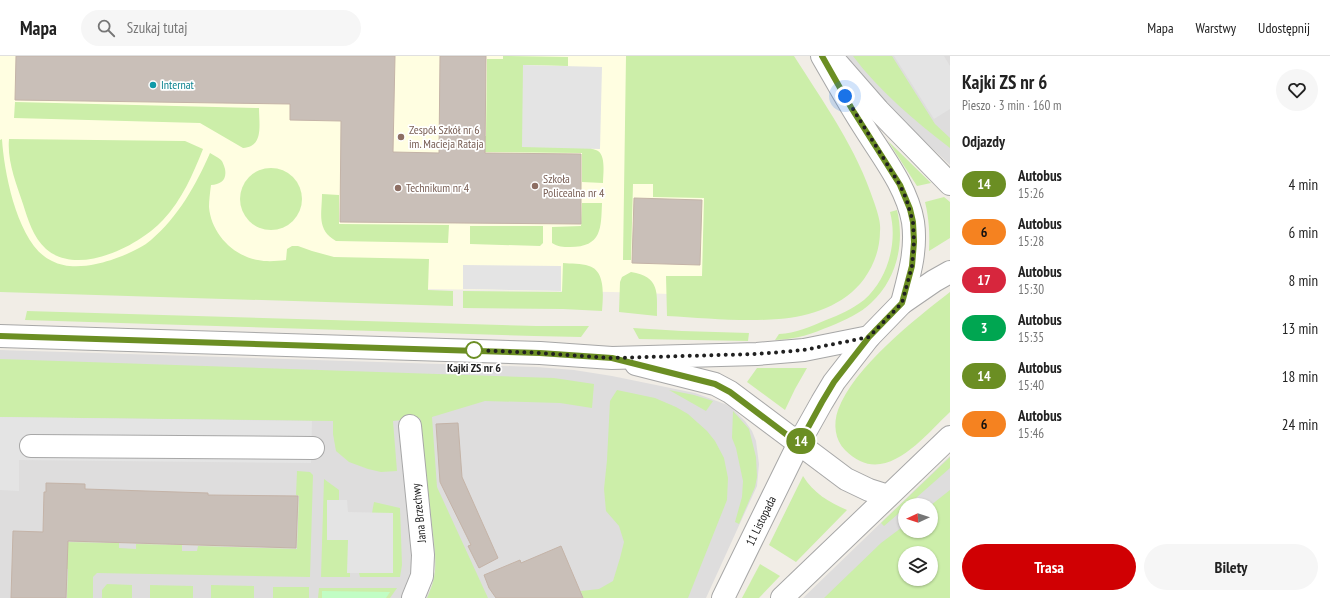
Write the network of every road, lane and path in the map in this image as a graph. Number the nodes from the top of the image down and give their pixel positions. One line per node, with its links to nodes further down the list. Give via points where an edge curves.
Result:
1 (822, 56): 5 (street, via 900,185 910,209 914,242 912,266)
2 (831, 56): 3 (street, via 878,110)
3 (950, 184)
4 (950, 272): 5 (street, 11 Listopada)
5 (902, 303): 7 (street, 11 Listopada)
6 (0, 336): 8 (street, via 540,353)
7 (869, 337): 8 (street, via 804,350 757,354); 11 (street, 11 Listopada, via 834,382)
8 (612, 358): 11 (street, via 715,384 730,392)
9 (410, 426): 15 (street, Jana Brzechwy, via 423,555 422,576)
10 (950, 437): 14 (street)
11 (799, 444): 14 (street, via 846,479); 16 (street, 11 Listopada)
12 (31, 446): 13 (street)
13 (313, 448)
14 (888, 496): 17 (street)
15 (413, 598)
16 (723, 598)
17 (782, 598)

